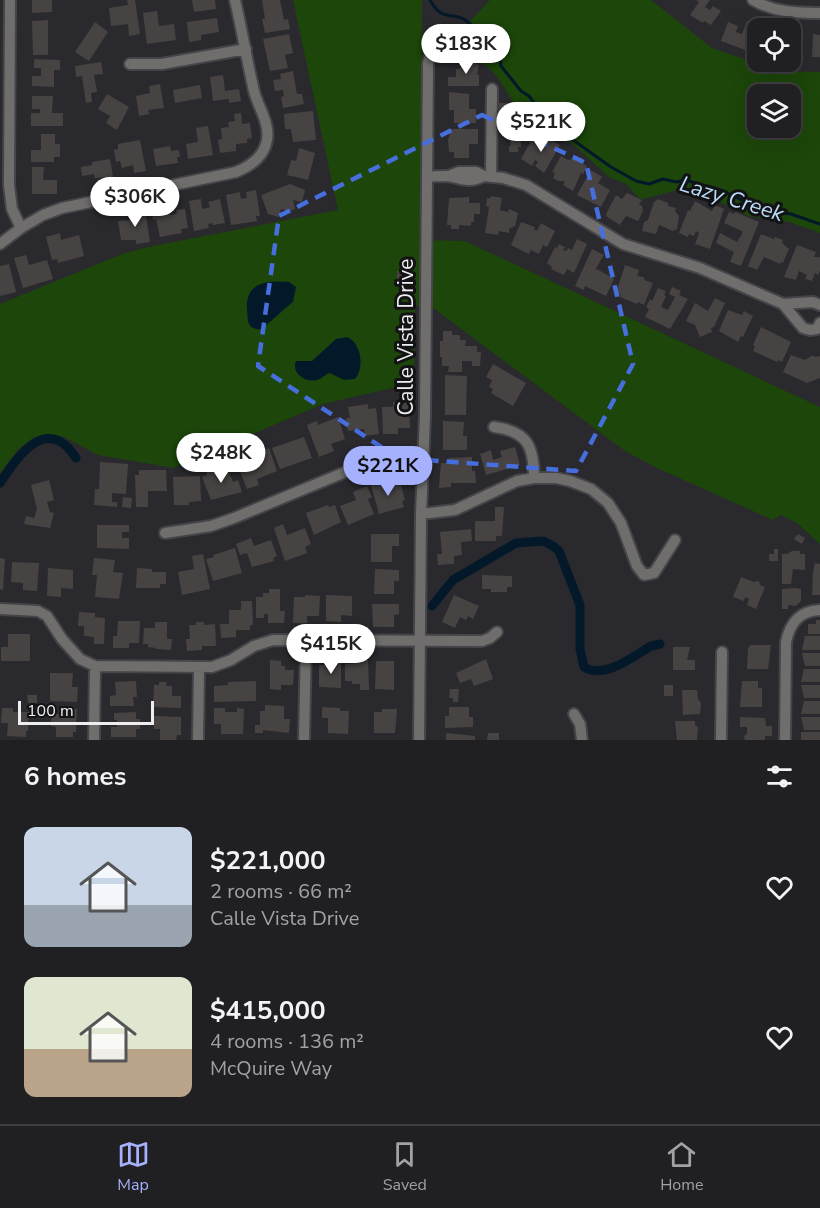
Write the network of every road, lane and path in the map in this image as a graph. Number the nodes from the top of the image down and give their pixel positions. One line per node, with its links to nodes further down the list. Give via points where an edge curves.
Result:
1 (10, 0): 11 (street, via 9,185 12,210)
2 (235, 0): 6 (street)
3 (753, 0): 4 (street, via 775,9)
4 (820, 13)
5 (436, 45): 10 (street, Calle Vista Drive, via 428,63)
6 (246, 50): 7 (street, via 162,64); 11 (street, via 268,138 264,151 249,166 236,172 83,202 43,215)
7 (130, 64)
8 (492, 89): 9 (street)
9 (488, 176): 10 (street, via 476,180); 13 (street, via 536,190 623,244 700,268)
10 (427, 177): 17 (street, Calle Vista Drive)
11 (21, 228): 12 (street)
12 (0, 244)
13 (783, 304): 14 (street); 15 (street, via 803,328 817,329)
14 (820, 305)
15 (820, 323)
16 (494, 427): 18 (street, via 509,429 526,440)
17 (423, 458): 19 (street, Calle Vista Drive); 20 (street, via 377,459 234,519)
18 (534, 478): 19 (street, via 517,481 455,510); 21 (street, via 570,481 601,496 621,523 637,567 644,575 654,573)
19 (421, 514): 26 (street, Calle Vista Drive)
20 (165, 533)
21 (675, 540)
22 (0, 609): 28 (street, via 38,611 47,616 80,659)
23 (820, 610): 37 (street, via 801,615 788,634)
24 (497, 632): 26 (street, via 482,641)
25 (306, 640): 26 (street); 29 (street, via 265,642 222,663); 33 (street)
26 (420, 641): 34 (street, Calle Vista Drive)
27 (722, 652): 36 (street)
28 (95, 666): 29 (street); 31 (street)
29 (199, 668): 32 (street)
30 (574, 714): 35 (street)
31 (94, 740)
32 (198, 740)
33 (304, 740)
34 (419, 740)
35 (582, 740)
36 (721, 740)
37 (785, 740)

